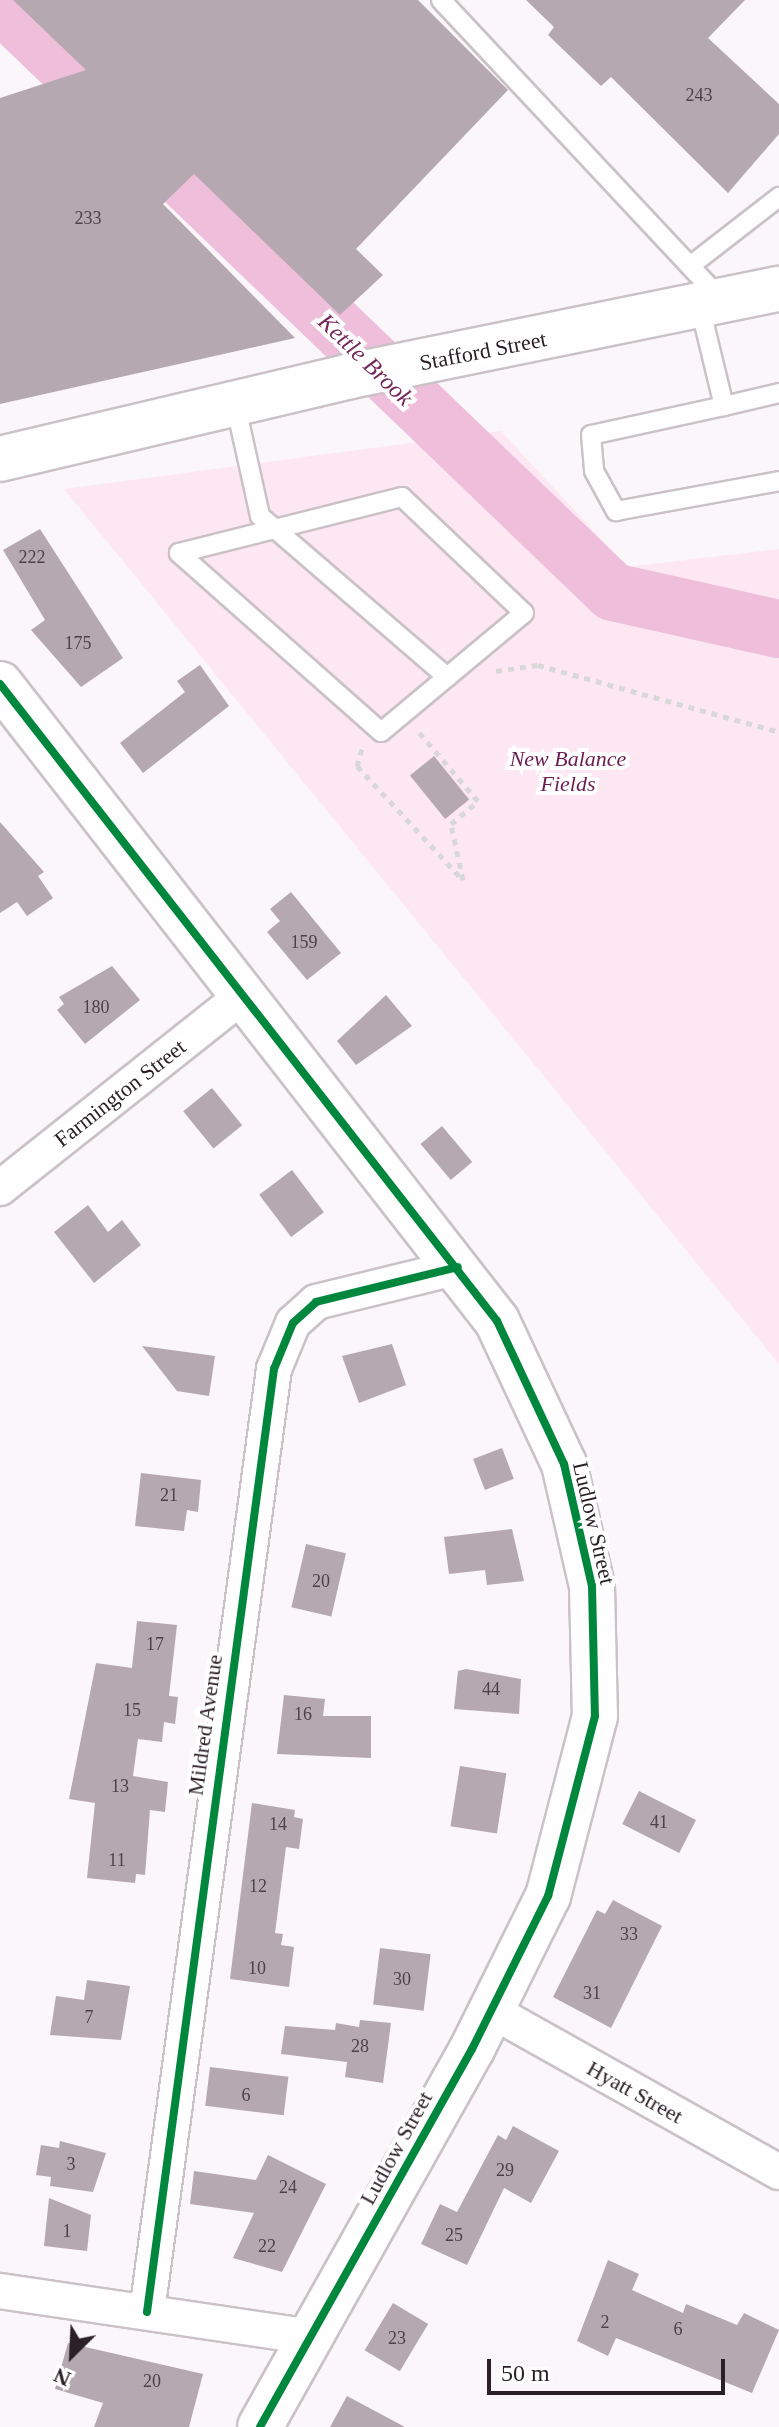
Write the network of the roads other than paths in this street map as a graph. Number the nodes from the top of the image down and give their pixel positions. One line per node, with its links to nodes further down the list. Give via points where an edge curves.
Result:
1 (441, 0): 4 (lane)
2 (779, 197): 4 (lane)
3 (779, 289): 4 (street, Stafford Street)
4 (705, 291): 6 (street, Stafford Street); 7 (lane)
5 (779, 393): 7 (lane)
6 (235, 403): 8 (street, Stafford Street); 10 (lane, via 260,516)
7 (724, 406): 9 (lane, via 591,435 594,471 616,511)
8 (0, 459)
9 (779, 481)
10 (275, 529): 11 (lane); 11 (lane, via 402,497 524,613); 11 (lane, via 179,553 381,732)
11 (447, 677)
12 (0, 684): 13 (street, Ludlow Street)
13 (240, 998): 14 (street, Farmington Street); 15 (street, Ludlow Street)
14 (0, 1188)
15 (458, 1267): 16 (street, Ludlow Street, via 518,1355 564,1464 592,1586 597,1651 595,1716 568,1838); 19 (street, Mildred Avenue, via 316,1302 293,1323 274,1369)
16 (492, 2011): 17 (street, Hyatt Street); 20 (street, Ludlow Street)
17 (779, 2172)
18 (0, 2291): 19 (street)
19 (147, 2312): 20 (street)
20 (311, 2337): 21 (street, Ludlow Street)
21 (260, 2427)

